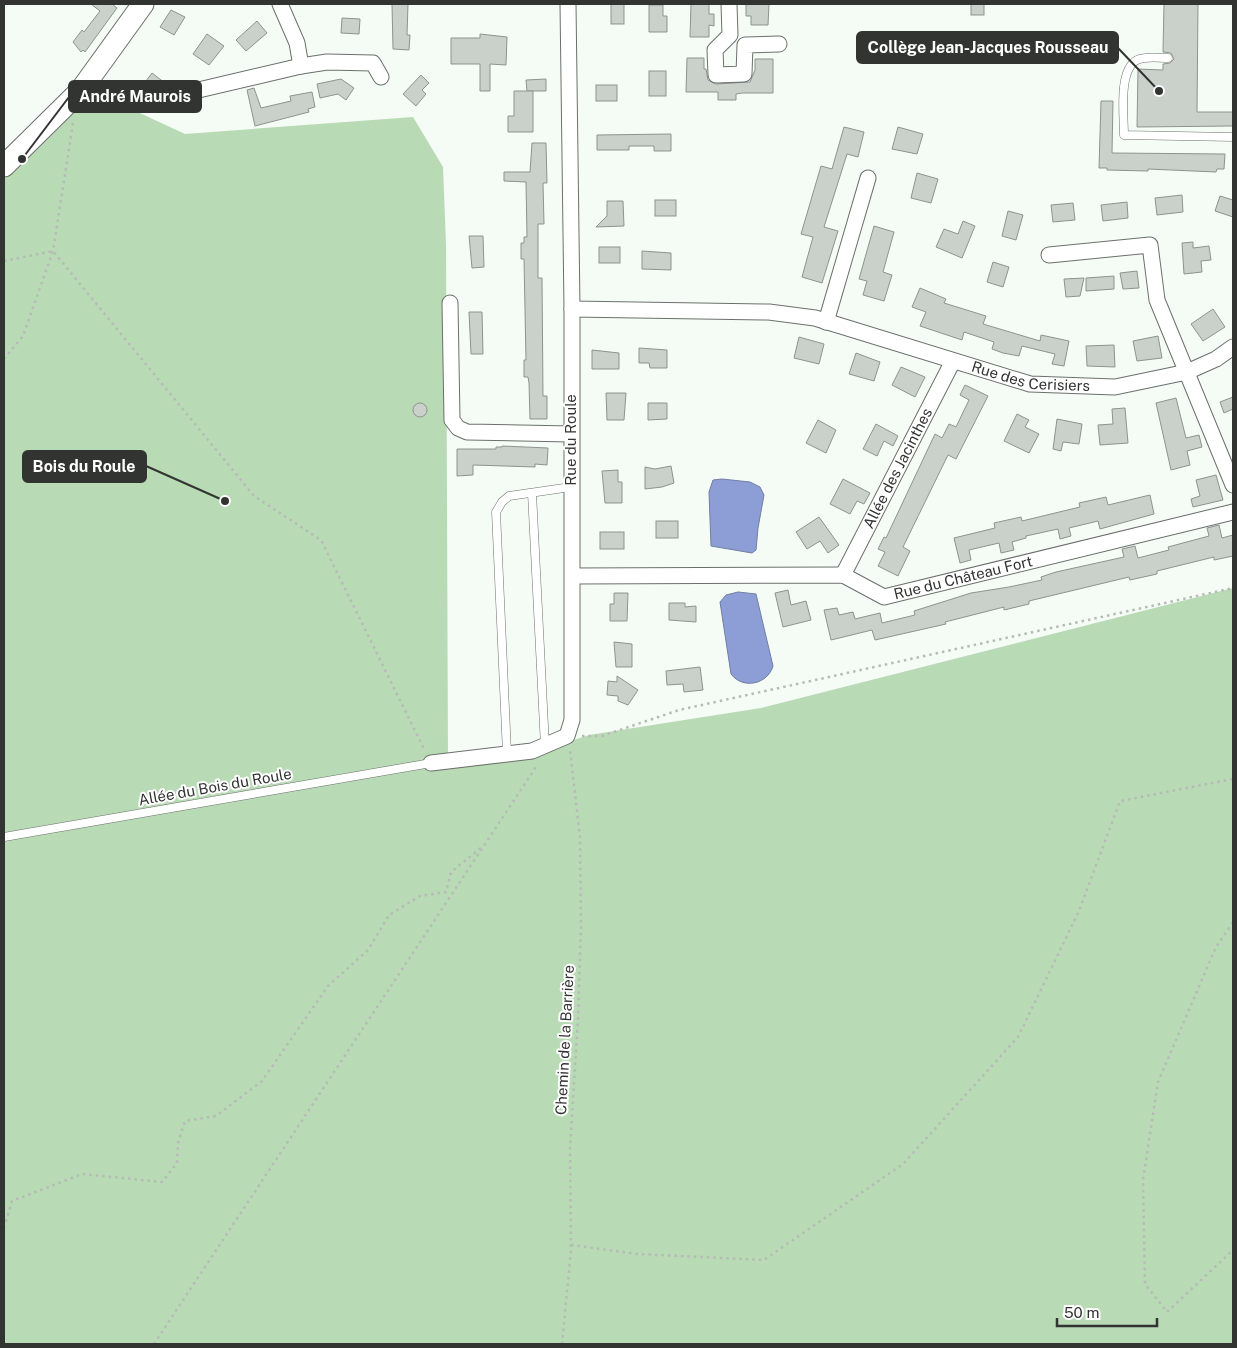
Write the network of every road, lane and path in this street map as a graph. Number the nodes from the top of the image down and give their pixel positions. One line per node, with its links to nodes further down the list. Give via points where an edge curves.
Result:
1 (143, 4): 14 (street, via 81,90)
2 (280, 4): 9 (street, via 297,43)
3 (568, 4): 20 (street, Rue du Roule)
4 (729, 4): 5 (street)
5 (730, 35): 7 (street); 7 (street, via 715,50 716,75 744,74)
6 (779, 44): 7 (street)
7 (745, 45)
8 (1168, 58): 13 (lane, via 1146,57 1130,66 1125,75 1124,135)
9 (301, 66): 10 (street, via 327,62 373,63); 11 (street)
10 (381, 77)
11 (190, 92)
12 (75, 115): 16 (path)
13 (1233, 137)
14 (4, 166)
15 (868, 178): 21 (street)
16 (53, 251): 18 (path); 23 (path, via 23,336); 37 (path, via 254,496 321,540)
17 (1049, 255): 25 (street, via 1150,245 1157,300)
18 (4, 261)
19 (450, 303): 26 (street, via 452,420 458,428 467,432)
20 (572, 309): 21 (street, Rue des Cerisiers, via 769,312); 26 (street, Rue du Roule)
21 (826, 322): 24 (street, Rue des Cerisiers)
22 (1233, 347): 25 (street, Rue des Cerisiers)
23 (4, 359)
24 (953, 361): 25 (street, Rue des Cerisiers, via 1030,384 1116,387); 31 (street, Allée des Jacinthes)
25 (1187, 372): 27 (street)
26 (571, 434): 28 (street, Rue du Roule)
27 (1233, 484)
28 (571, 487): 29 (lane); 32 (street, Rue du Roule)
29 (532, 493): 35 (lane); 36 (lane, via 509,496 496,512)
30 (1233, 512): 31 (street, Rue du Château Fort, via 884,597)
31 (843, 575): 32 (street, Rue du Château Fort)
32 (573, 576): 34 (street, Rue du Roule, via 572,720)
33 (1233, 588): 34 (path, via 679,710 602,736)
34 (567, 736): 35 (street); 43 (path, Chemin de la Barrière, via 580,837 578,1018 570,1148)
35 (548, 745): 36 (street, via 532,751); 40 (path)
36 (507, 753): 37 (street)
37 (431, 763): 39 (lane, Allée du Bois du Roule)
38 (1233, 779): 43 (path, via 1120,801 1079,911 1018,1037 903,1164 764,1260 638,1254)
39 (4, 837)
40 (485, 844): 42 (path, via 451,872 446,892 420,896 389,915 368,950 328,986 262,1081 216,1116 185,1121 178,1143 178,1162 162,1182 82,1174 12,1201); 45 (path)
41 (1233, 922): 44 (path, via 1216,947 1158,1082 1143,1180 1145,1284 1167,1312)
42 (4, 1228)
43 (571, 1245): 46 (path, Chemin de la Barrière)
44 (1233, 1250)
45 (154, 1344)
46 (562, 1344)

